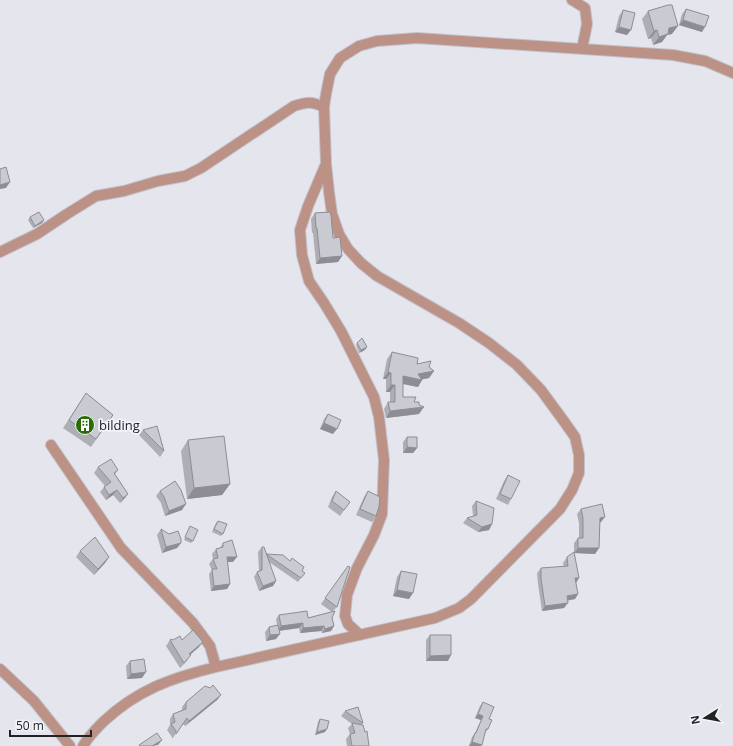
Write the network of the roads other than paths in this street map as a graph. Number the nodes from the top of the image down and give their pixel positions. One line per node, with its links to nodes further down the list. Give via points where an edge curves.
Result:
1 (572, 0): 2 (street, via 585,8 587,24)
2 (582, 48): 3 (street, via 673,54 704,61); 4 (street, via 417,38 377,41 359,46 340,58 330,74)
3 (733, 73)
4 (324, 107): 5 (street); 6 (street, via 308,102 294,106 185,176 96,196 37,234)
5 (326, 164): 8 (street, via 300,230 302,255 309,281 341,331 374,397 384,460 382,514 347,595 345,616 348,624); 8 (street, via 332,214 348,249 377,276 459,323 517,365 541,390 564,420 575,437 579,456 579,473 560,508 471,599 459,608 435,618)
6 (0, 252)
7 (50, 445): 9 (street, via 121,548 193,623 210,646)
8 (360, 635): 9 (street)
9 (216, 667): 12 (street, via 171,680 134,698 96,729)
10 (0, 669): 11 (street, via 34,701)
11 (70, 746)
12 (83, 746)

